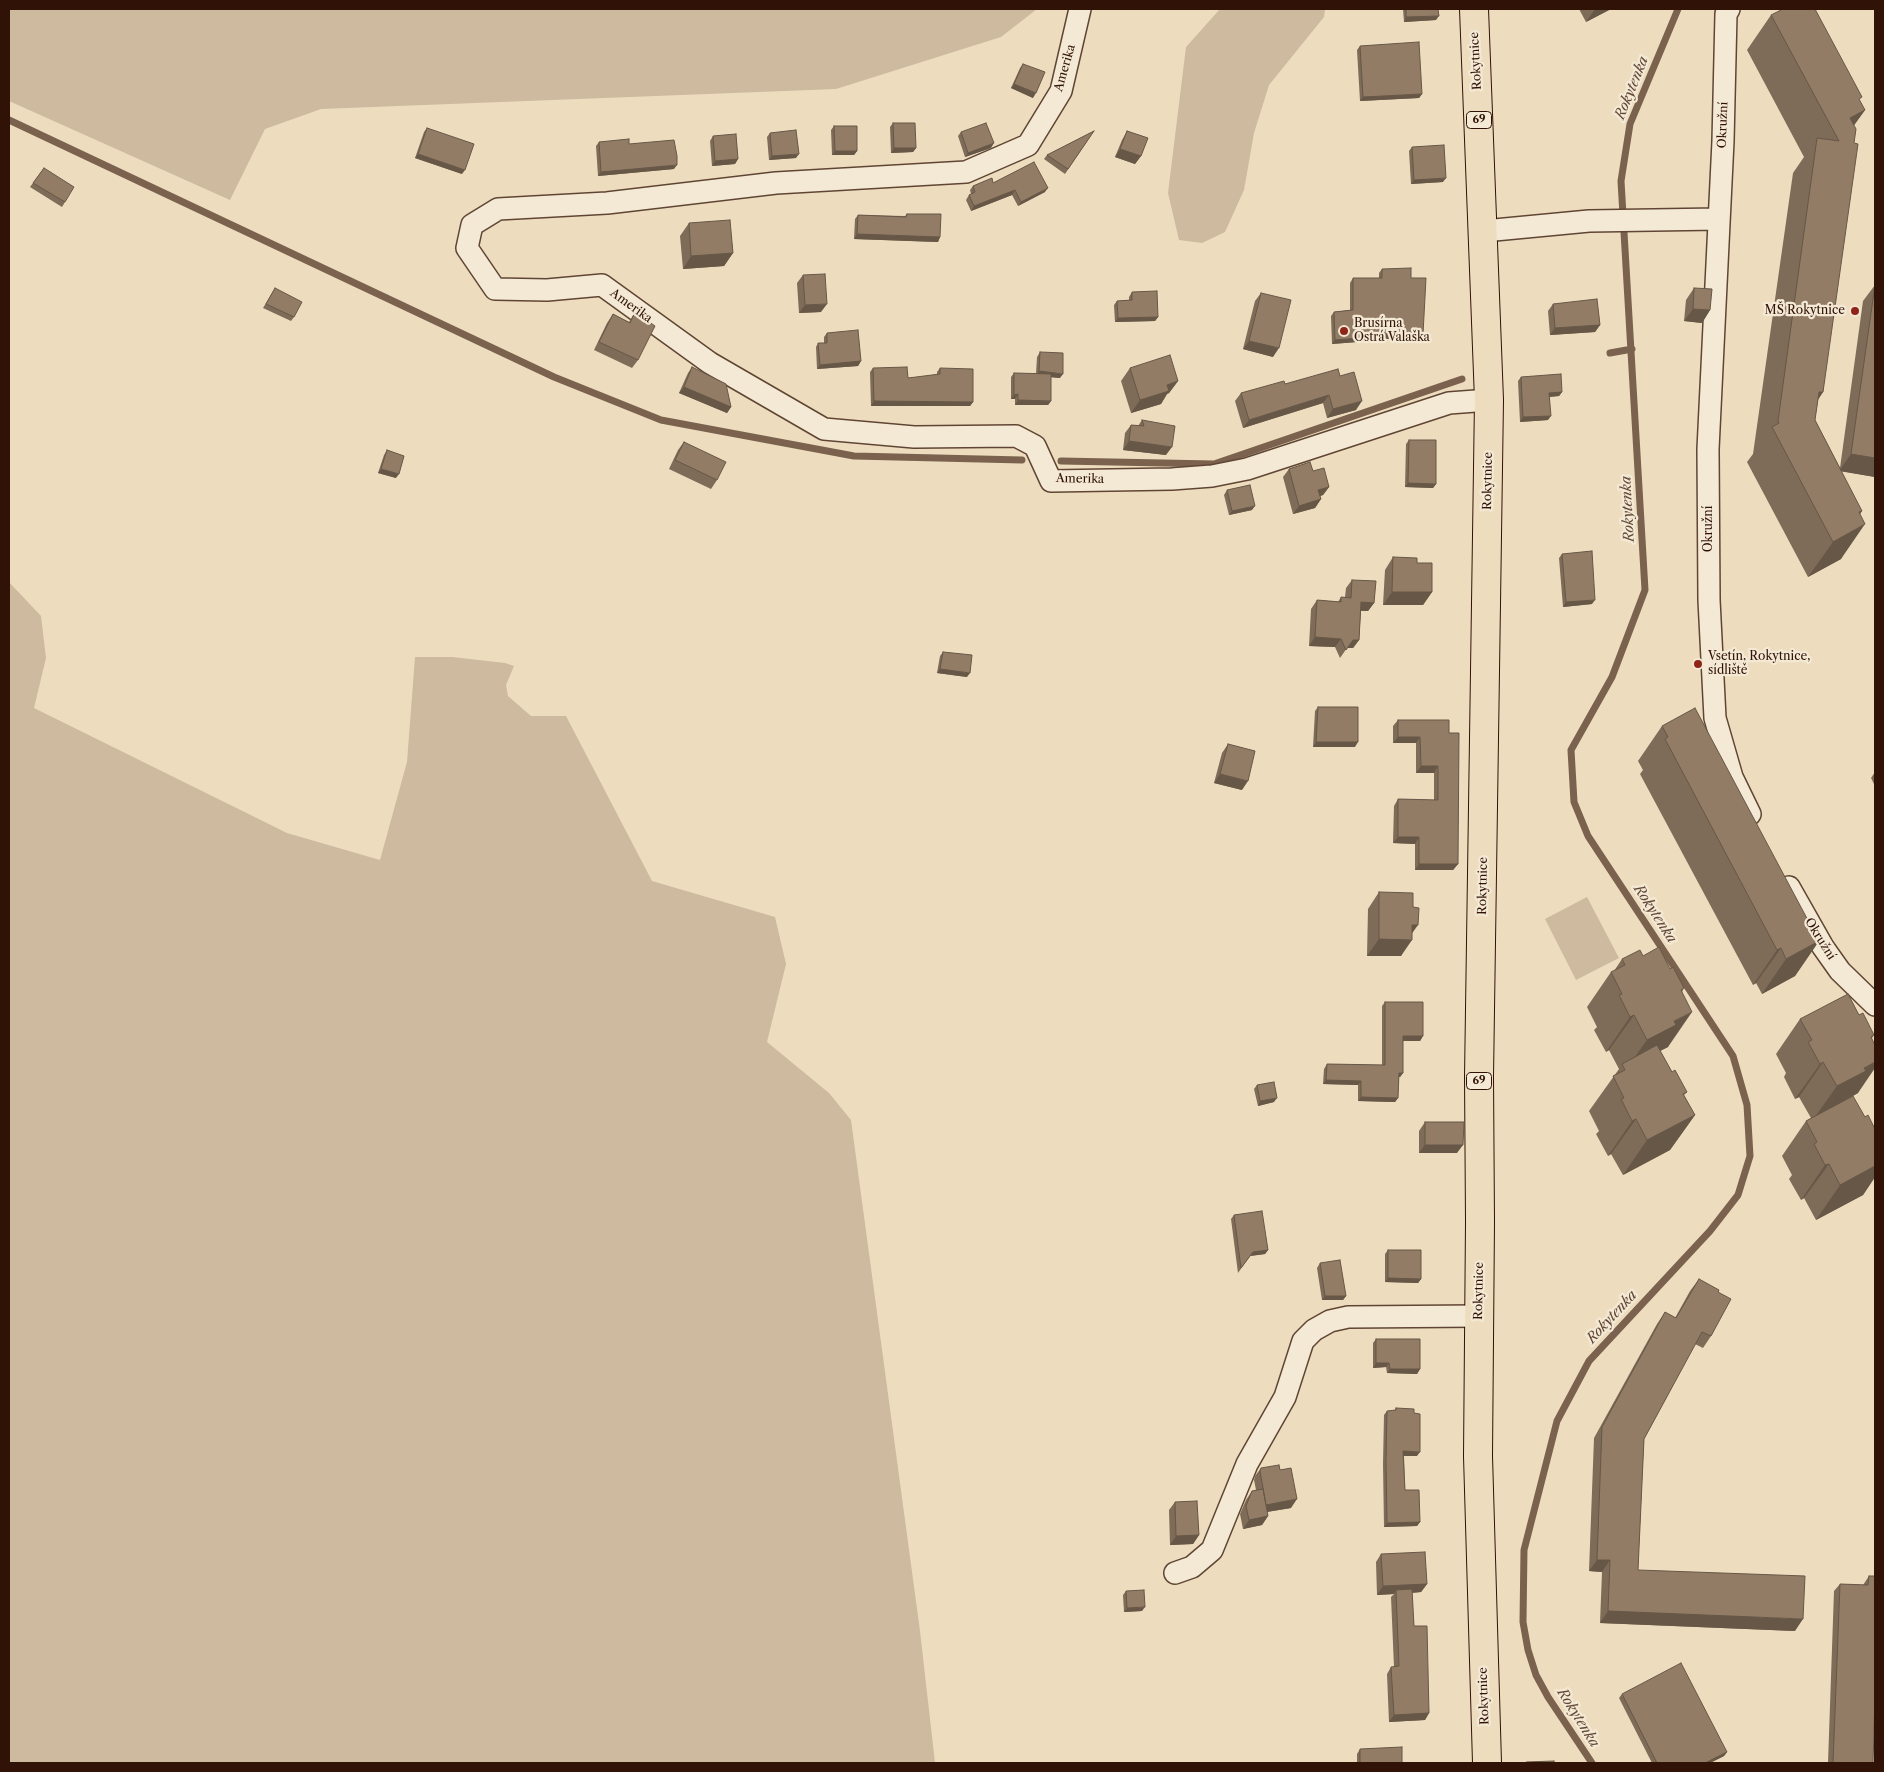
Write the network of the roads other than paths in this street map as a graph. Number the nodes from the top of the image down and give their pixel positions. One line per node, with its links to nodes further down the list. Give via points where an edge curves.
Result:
1 (1080, 9): 6 (street, Amerika, via 1061,91 1028,145 966,172 776,183 607,202 498,209 472,225 467,248 495,289 547,290 602,285 710,363 824,429 914,437 1016,436 1035,446 1051,481 1212,476 1247,469 1449,403)
2 (1474, 9): 5 (main road, Rokytnice / 69)
3 (1729, 9): 4 (street, Okružní, via 1726,14)
4 (1718, 219): 5 (street, via 1589,221); 7 (street, Okružní, via 1708,449 1709,600 1715,718 1732,777)
5 (1484, 231): 6 (main road, Rokytnice / 69)
6 (1489, 400): 10 (main road, Rokytnice / 69)
7 (1758, 831)
8 (1782, 872): 9 (street, Okružní, via 1823,948 1840,971)
9 (1875, 1005)
10 (1478, 1316): 11 (street, via 1348,1317 1330,1321 1314,1330 1303,1341 1285,1397 1247,1464 1212,1550 1192,1567); 12 (main road, Rokytnice / 69, via 1478,1456)
11 (1175, 1573)
12 (1487, 1763)

